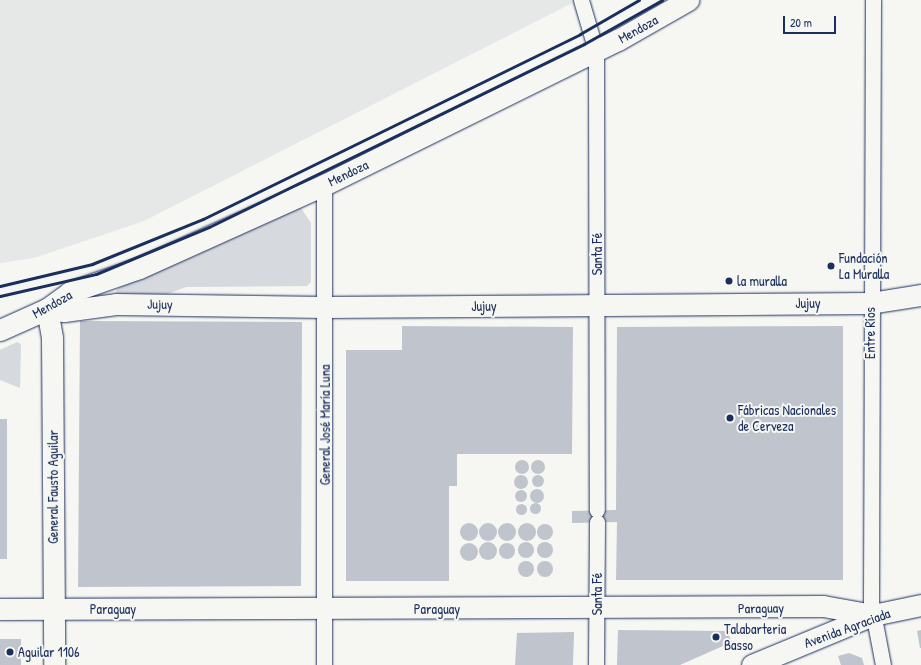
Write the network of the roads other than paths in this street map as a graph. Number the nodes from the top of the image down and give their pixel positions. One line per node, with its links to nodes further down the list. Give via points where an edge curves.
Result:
1 (581, 0): 4 (street, Santa Fé)
2 (688, 0): 4 (street, Mendoza)
3 (874, 0): 7 (street, Entre Ríos)
4 (596, 51): 5 (street, Mendoza); 8 (street, Santa Fé)
5 (324, 185): 9 (street, General José María Luna); 10 (street, Mendoza, via 139,268 70,292)
6 (921, 295): 7 (street, Jujuy)
7 (870, 303): 8 (street, Jujuy); 17 (street, Entre Ríos)
8 (597, 305): 9 (street, Jujuy); 16 (street, Santa Fé)
9 (325, 307): 10 (street, Jujuy, via 116,304 64,311); 15 (street, General José María Luna)
10 (47, 309): 11 (street, Mendoza); 14 (street, General Fausto Aguilar, via 52,338)
11 (0, 330)
12 (921, 604): 17 (street, Avenida Agraciada)
13 (0, 609): 14 (street, Paraguay)
14 (54, 609): 15 (street, Paraguay); 18 (street, General Fausto Aguilar)
15 (324, 609): 16 (street, Paraguay); 19 (street, General José María Luna)
16 (597, 609): 17 (street, Paraguay, via 823,606); 20 (street, Santa Fé)
17 (873, 615): 21 (street, Avenida Agraciada); 22 (street, Entre Ríos)
18 (54, 665)
19 (324, 665)
20 (596, 665)
21 (752, 665)
22 (883, 665)

